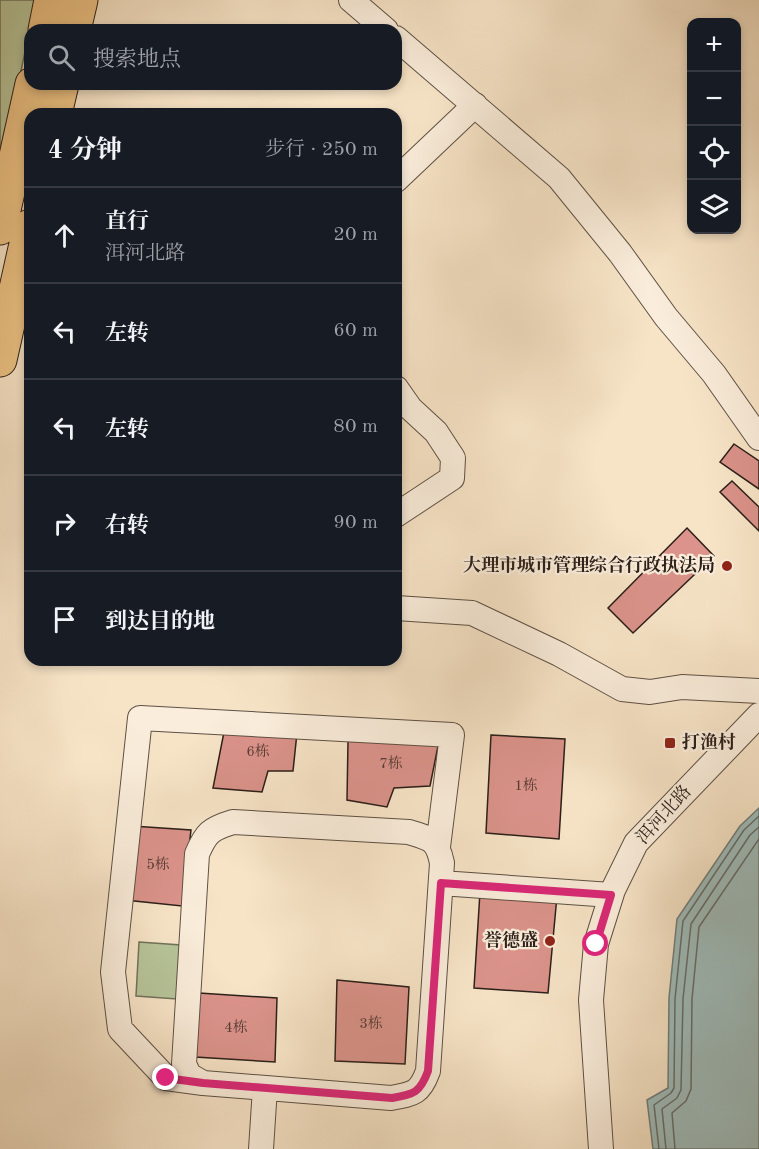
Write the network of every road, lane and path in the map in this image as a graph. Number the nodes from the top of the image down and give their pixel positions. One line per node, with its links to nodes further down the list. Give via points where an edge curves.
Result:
1 (51, 0): 4 (highway)
2 (81, 0): 5 (highway)
3 (351, 0): 6 (street)
4 (46, 24)
5 (75, 24)
6 (379, 24)
7 (402, 43): 10 (street)
8 (32, 90): 11 (highway)
9 (61, 90): 12 (highway)
10 (475, 105): 14 (street); 19 (street, via 558,178 714,374)
11 (28, 108)
12 (56, 108)
13 (24, 123): 15 (highway)
14 (402, 174)
15 (0, 228)
16 (24, 253): 17 (highway)
17 (0, 360)
18 (402, 397): 20 (street, via 436,432 453,458 452,478)
19 (759, 438)
20 (402, 511)
21 (402, 608): 22 (street, via 472,612 622,689)
22 (759, 691)
23 (759, 715): 26 (street, 洱河北路, via 636,843)
24 (438, 847): 25 (street); 27 (street, via 428,838 409,832 233,822 205,836 197,854 184,1064 189,1075); 27 (street, via 452,735 140,718 113,972 120,1029 166,1078)
25 (441, 883): 26 (street); 28 (street, via 428,1071 423,1086 411,1095 392,1098)
26 (611, 895): 30 (street, 洱河北路, via 596,944 591,1000)
27 (203, 1083): 28 (street)
28 (265, 1088): 29 (street)
29 (261, 1149)
30 (601, 1149)

